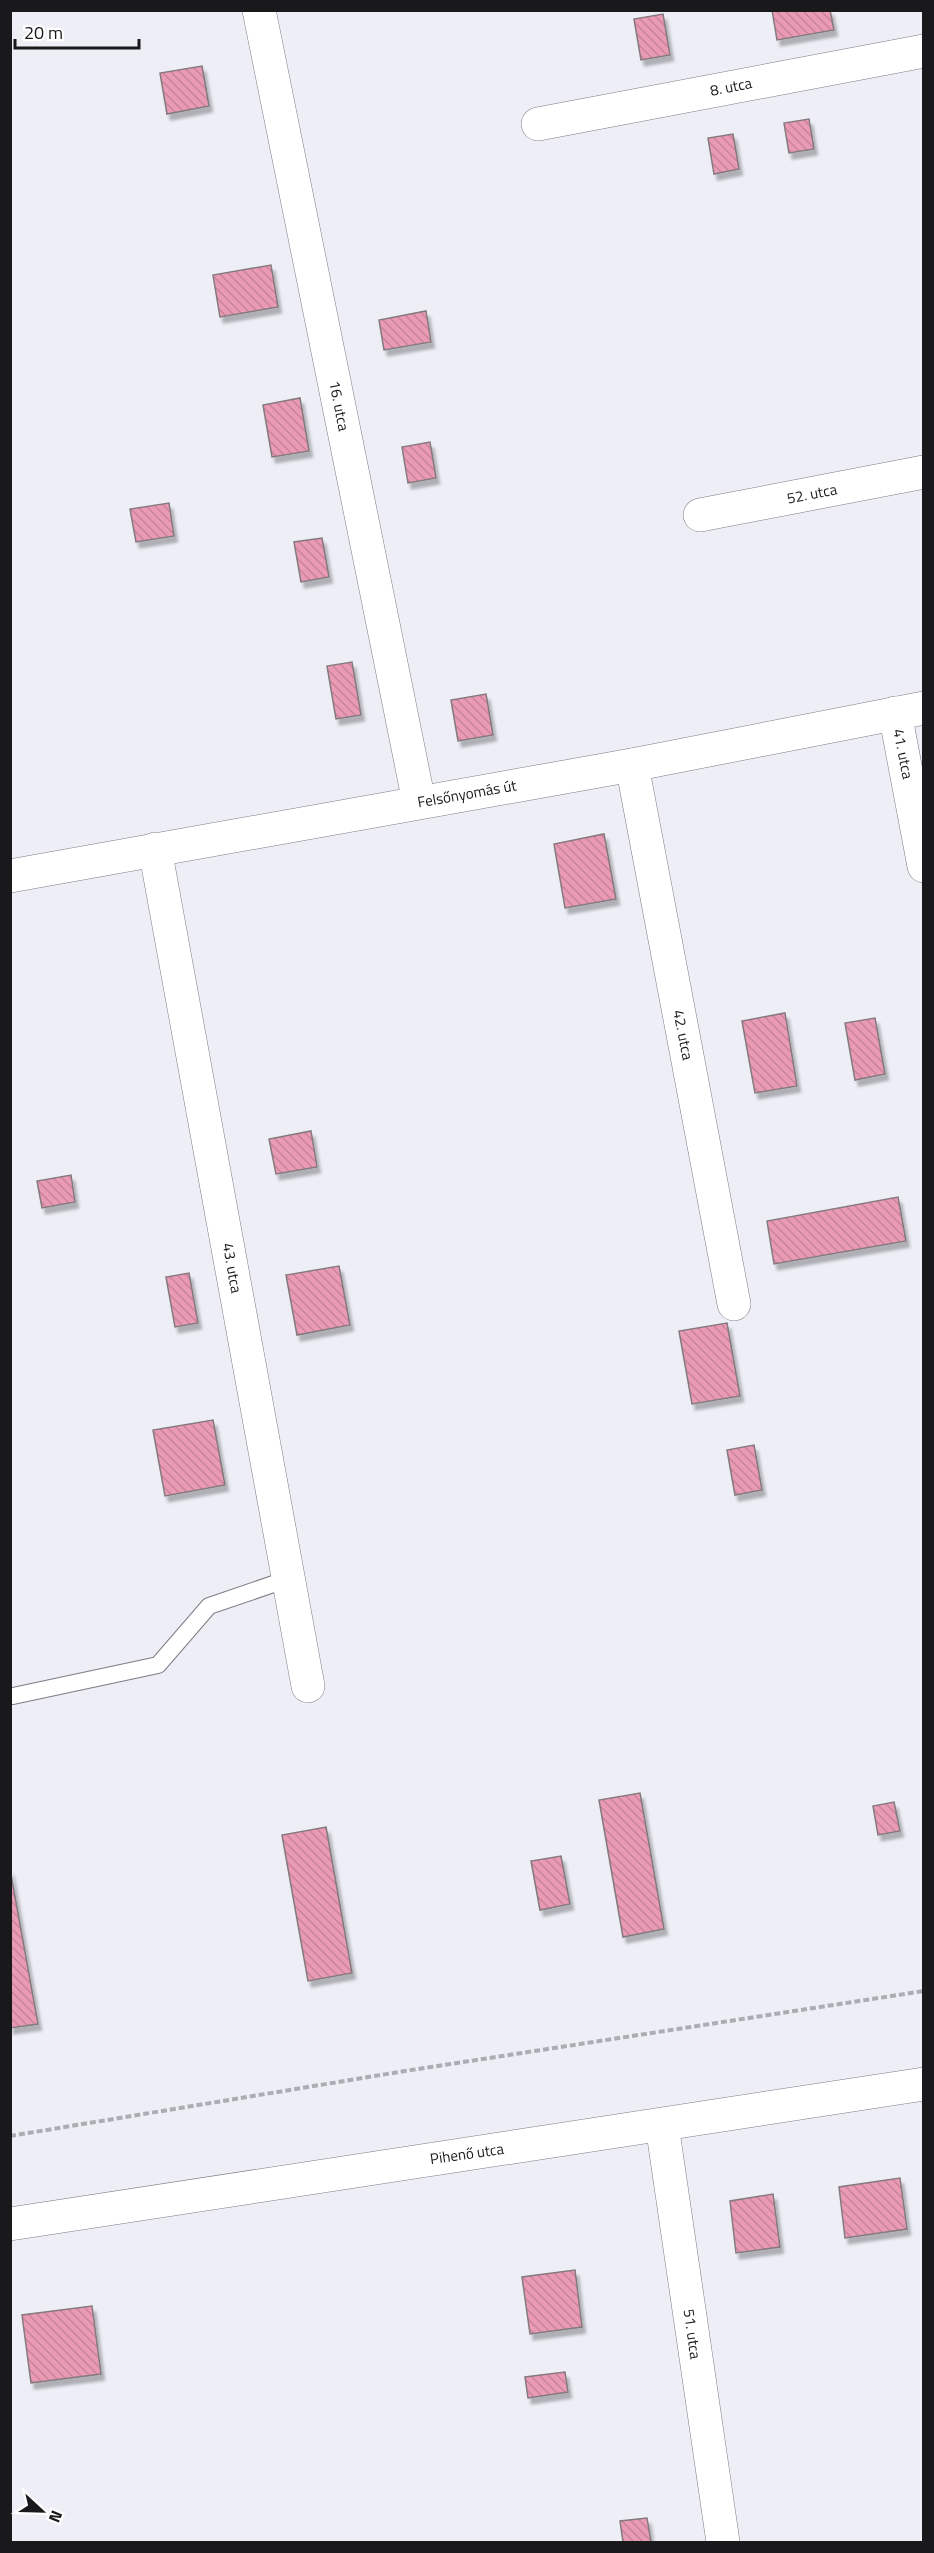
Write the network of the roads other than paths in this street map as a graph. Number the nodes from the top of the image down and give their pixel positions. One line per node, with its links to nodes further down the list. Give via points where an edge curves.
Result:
1 (259, 10): 8 (street, 16. utca)
2 (924, 51): 3 (street, 8. utca)
3 (538, 123)
4 (924, 472): 5 (street, 52. utca)
5 (700, 515)
6 (909, 710): 7 (street, Felsőnyomás út); 10 (street, 41. utca)
7 (632, 765): 8 (street, Felsőnyomás út); 12 (street, 42. utca)
8 (419, 802): 9 (street, Felsőnyomás út)
9 (155, 849): 11 (street, Felsőnyomás út); 13 (street, 43. utca)
10 (924, 866)
11 (10, 876)
12 (734, 1304)
13 (288, 1579): 14 (street, 43. utca); 15 (lane, via 209,1606 158,1665)
14 (308, 1686)
15 (13, 1696)
16 (924, 2084): 17 (street, Pihenő utca)
17 (662, 2125): 18 (street, Pihenő utca); 19 (street, 51. utca)
18 (10, 2224)
19 (723, 2542)

